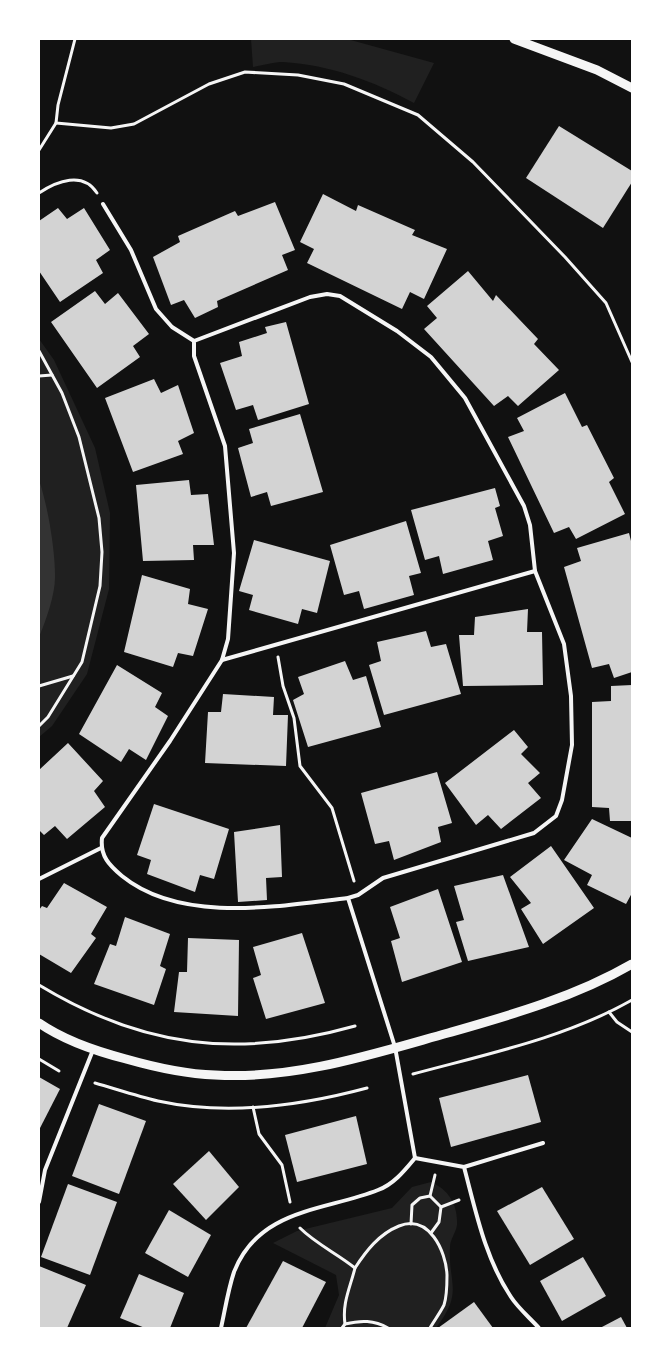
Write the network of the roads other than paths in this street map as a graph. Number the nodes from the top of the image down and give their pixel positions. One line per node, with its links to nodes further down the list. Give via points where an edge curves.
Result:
1 (514, 39): 2 (street, via 597,70)
2 (632, 88)
3 (103, 204): 4 (lane, via 130,250 156,309 172,327)
4 (194, 341): 5 (lane, via 301,300 327,294 340,296 397,331 431,357 465,398 524,506 530,525); 6 (lane, via 194,356 225,446 230,490 234,553 229,630)
5 (535, 571): 6 (lane); 9 (lane, via 564,644 571,696 572,745 556,816 534,833 383,878)
6 (222, 660): 7 (lane, via 170,742 102,838)
7 (101, 848): 8 (lane); 9 (lane, via 104,858 128,881 191,905 248,909)
8 (39, 879)
9 (348, 898): 12 (lane)
10 (632, 964): 12 (street, via 598,983 538,1006)
11 (39, 1023): 13 (street)
12 (395, 1047): 13 (street, via 297,1071 255,1075 214,1075 154,1067); 15 (lane)
13 (93, 1050): 18 (lane)
14 (542, 1144): 16 (lane)
15 (415, 1158): 16 (lane); 20 (lane, via 399,1177 379,1190 292,1214 268,1228 248,1247 234,1272)
16 (464, 1167): 21 (lane, via 493,1264 512,1298)
17 (39, 1168): 18 (lane)
18 (45, 1170): 19 (lane)
19 (39, 1202)
20 (221, 1328)
21 (539, 1328)

